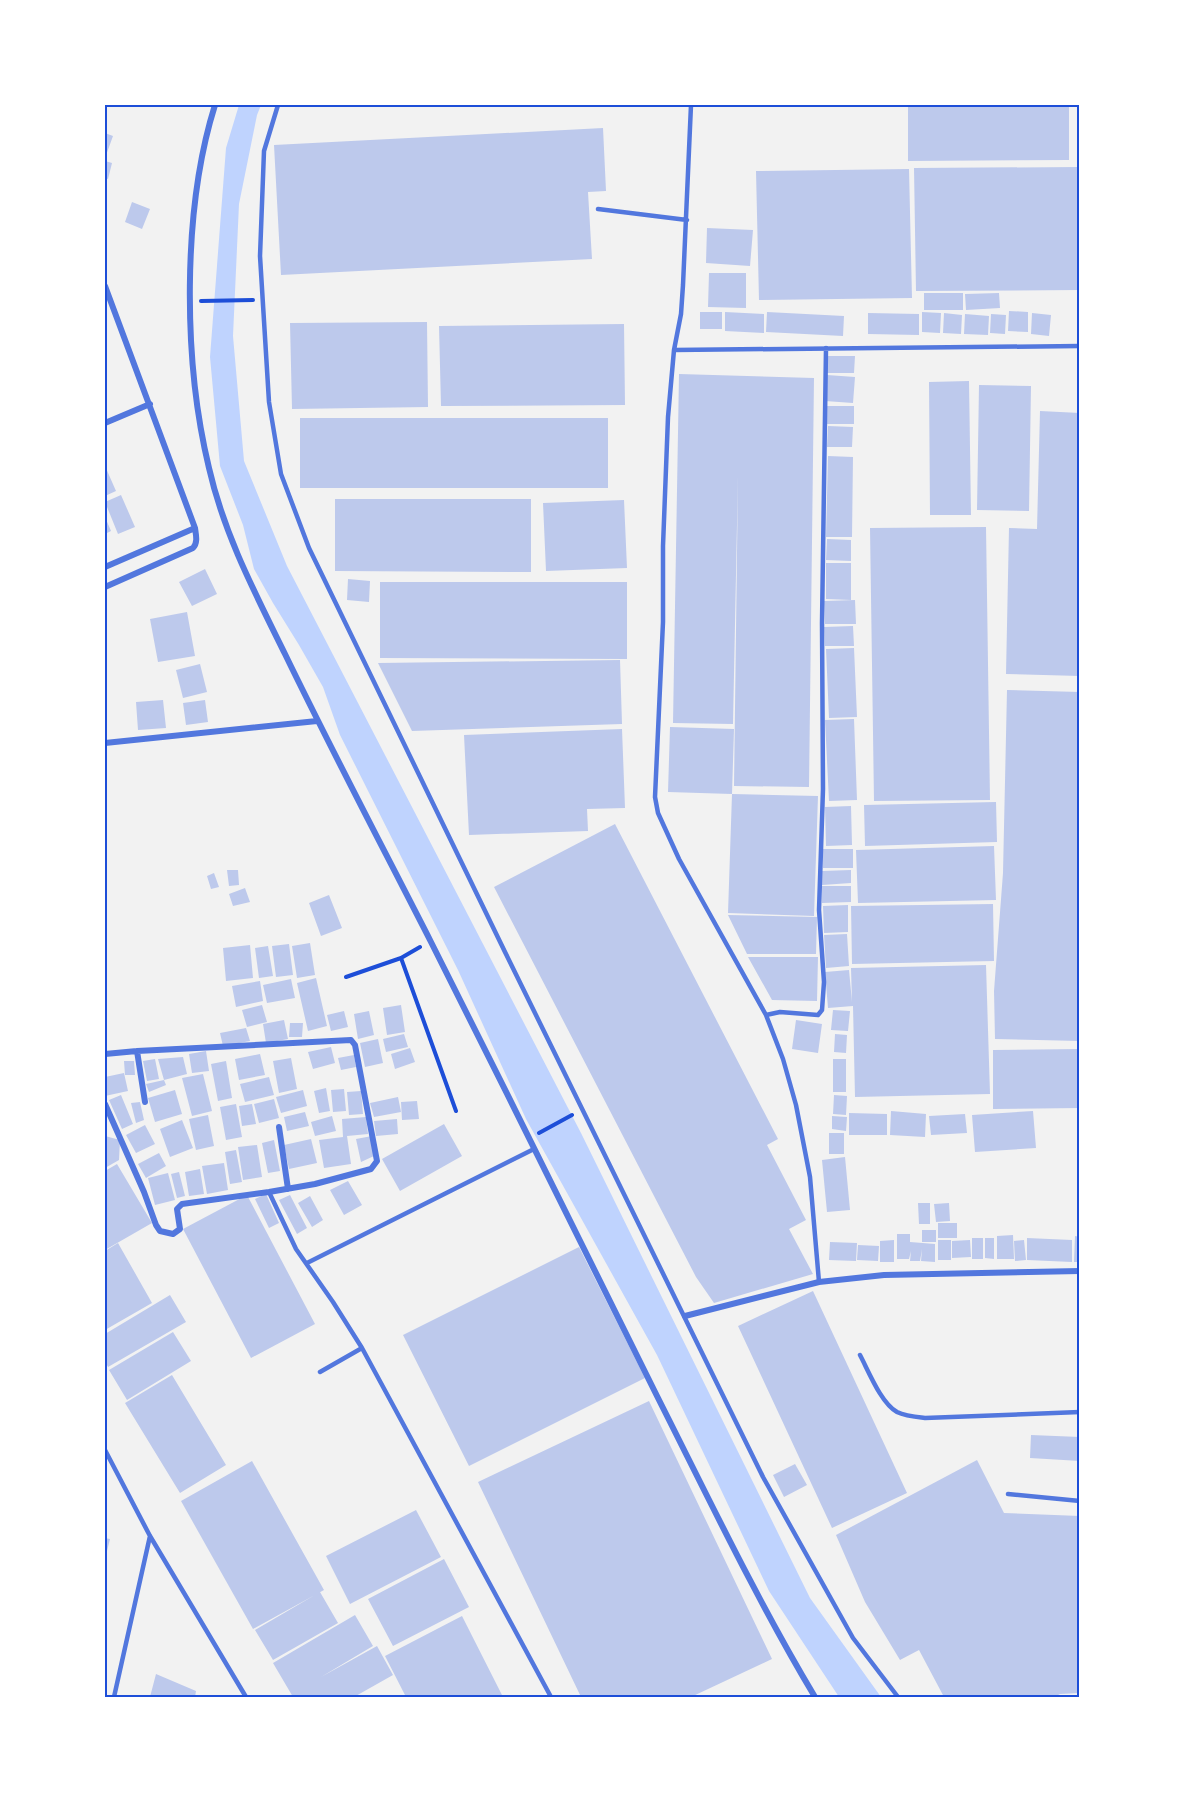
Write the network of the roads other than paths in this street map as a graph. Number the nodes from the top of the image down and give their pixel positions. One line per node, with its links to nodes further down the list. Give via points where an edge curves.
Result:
1 (215, 105): 15 (street, via 193,211 191,302 198,407 220,510)
2 (278, 105): 29 (lane, via 264,151 260,256 270,402 281,474 309,548)
3 (691, 105): 5 (lane)
4 (598, 209): 5 (lane)
5 (687, 220): 9 (lane, via 681,314)
6 (105, 286): 10 (street)
7 (1080, 346): 8 (lane)
8 (826, 348): 9 (lane); 17 (lane, via 819,910 822,1010 818,1015)
9 (674, 350): 17 (lane, via 655,797 679,859)
10 (150, 404): 11 (street); 12 (street)
11 (105, 423)
12 (195, 528): 13 (street); 14 (street, via 193,548)
13 (105, 567)
14 (105, 587)
15 (317, 721): 16 (street); 23 (street)
16 (105, 743)
17 (766, 1015): 28 (lane, via 796,1105 810,1177)
18 (137, 1051): 19 (street); 20 (street); 24 (street, via 354,1042 377,1161 371,1169)
19 (105, 1054)
20 (145, 1102)
21 (105, 1104): 25 (street, via 160,1231 172,1234 180,1229 177,1209 182,1204)
22 (279, 1127): 24 (street)
23 (534, 1149): 26 (lane); 41 (street, via 750,1580)
24 (288, 1189): 25 (street)
25 (269, 1192): 26 (lane, via 296,1249)
26 (308, 1263): 30 (lane)
27 (1080, 1271): 28 (street, via 884,1275)
28 (819, 1282): 29 (street)
29 (685, 1316): 42 (lane, via 763,1477 836,1608 853,1638)
30 (362, 1347): 32 (lane); 40 (lane)
31 (860, 1355): 33 (lane, via 885,1400 897,1411 913,1416)
32 (320, 1372)
33 (1080, 1412)
34 (105, 1450): 37 (lane)
35 (1008, 1494): 36 (lane)
36 (1080, 1501)
37 (150, 1536): 38 (lane); 39 (lane)
38 (114, 1697)
39 (246, 1697)
40 (551, 1697)
41 (815, 1697)
42 (898, 1697)

